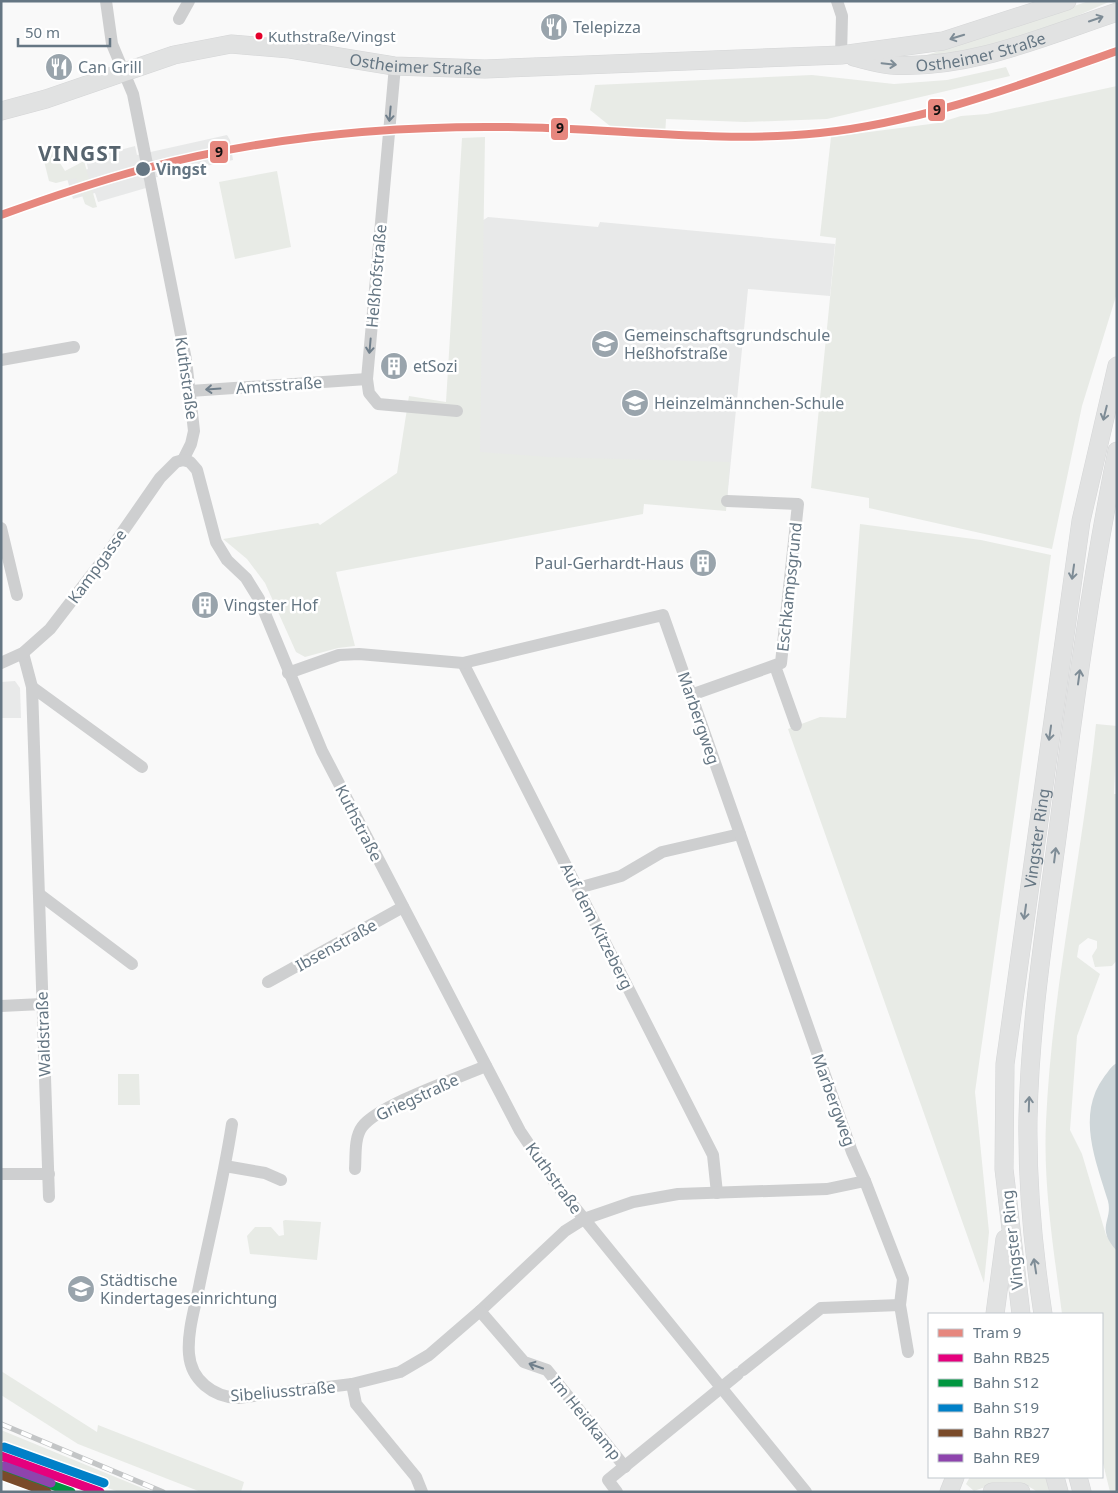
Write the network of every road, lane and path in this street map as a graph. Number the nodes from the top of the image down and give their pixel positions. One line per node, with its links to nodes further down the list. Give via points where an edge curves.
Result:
1 (106, 1): 11 (street, Kuthstraße, via 112,44)
2 (189, 1): 6 (street)
3 (837, 1): 8 (street, via 842,16)
4 (1067, 1): 7 (main road, Ostheimer Straße, one-way to 7, via 943,41)
5 (1117, 12): 9 (main road, Ostheimer Straße, one-way to 5, via 948,63 1011,48)
6 (179, 19)
7 (921, 45): 8 (main road, Ostheimer Straße); 9 (main road, via 915,57)
8 (841, 55): 9 (main road, Ostheimer Straße, one-way to 9, via 891,65); 10 (main road, Ostheimer Straße, via 485,70)
9 (918, 64)
10 (396, 66): 11 (main road, Ostheimer Straße, via 290,49 231,44 174,55); 16 (street, Heßhofstraße, one-way to 16)
11 (124, 72): 12 (main road, Ostheimer Straße); 17 (street, Kuthstraße, via 135,103)
12 (1, 110)
13 (74, 347): 14 (street)
14 (1, 360)
15 (1117, 366): 51 (main road, Vingster Ring, one-way to 51, via 1081,521 1005,1064 1004,1168)
16 (367, 379): 17 (street, Amtsstraße, one-way to 17); 18 (street, Heßhofstraße, via 369,394 378,404)
17 (190, 391): 20 (street, Kuthstraße, via 194,431)
18 (457, 411)
19 (1117, 451): 57 (main road, Vingster Ring, one-way to 19, via 1034,1257 1029,1173 1031,1066 1076,694)
20 (183, 460): 24 (street, Kampgasse, via 164,473 50,629); 28 (street, Kuthstraße, via 190,462 196,470 216,542 259,599)
21 (727, 501): 27 (street, Eschkampsgrund, via 798,504 780,663)
22 (1, 528): 23 (street)
23 (17, 595)
24 (23, 653): 25 (street, Kampgasse); 29 (street, Waldstraße)
25 (1, 663)
26 (463, 663): 28 (street, Marbergweg, via 359,654 339,656); 30 (street, Marbergweg, via 662,616); 34 (street, Auf dem Kitzeberg)
27 (774, 666): 30 (street, Eschkampsgrund); 31 (street, Eschkampsgrund)
28 (288, 673): 36 (street, Kuthstraße, via 322,751)
29 (32, 688): 32 (street); 35 (street, Waldstraße)
30 (690, 695): 33 (street, Marbergweg)
31 (796, 725)
32 (142, 767)
33 (740, 834): 34 (street, via 662,852 621,876); 48 (street, Marbergweg)
34 (578, 888): 49 (street, Auf dem Kitzeberg, via 713,1155)
35 (39, 894): 37 (street); 39 (street, Waldstraße)
36 (403, 907): 38 (street, Ibsenstraße); 41 (street, Kuthstraße)
37 (132, 964)
38 (268, 982)
39 (42, 1004): 40 (street); 46 (street, Waldstraße)
40 (1, 1006)
41 (486, 1066): 44 (street, Griegstraße, via 416,1095 368,1121 361,1129 356,1146); 52 (street, Kuthstraße, via 520,1131)
42 (232, 1124): 43 (street, Sibeliusstraße)
43 (225, 1166): 47 (street, via 265,1173); 59 (street, Sibeliusstraße, via 189,1339 189,1354 198,1378 226,1398)
44 (355, 1169)
45 (1, 1174): 46 (street)
46 (49, 1174): 50 (street, Waldstraße)
47 (281, 1180)
48 (865, 1182): 49 (street, via 827,1189); 53 (street, Marbergweg, via 903,1280)
49 (717, 1193): 52 (street, via 654,1197)
50 (49, 1197)
51 (1009, 1206): 55 (main road); 56 (main road, Vingster Ring)
52 (584, 1220): 54 (street, Sibeliusstraße, via 565,1232); 60 (street, Kuthstraße)
53 (900, 1305): 58 (street, Marbergweg); 60 (street, Im Heidkamp, via 821,1308)
54 (480, 1311): 59 (street, Sibeliusstraße, via 429,1354 400,1372); 61 (street, Im Heidkamp, one-way to 54, via 547,1370 524,1362)
55 (995, 1313)
56 (1021, 1313)
57 (1043, 1313)
58 (908, 1352)
59 (352, 1384): 65 (street, Sibeliusstraße, via 356,1404 416,1477)
60 (721, 1387): 61 (street, Im Heidkamp); 67 (street, Kuthstraße)
61 (625, 1467): 66 (street, Im Heidkamp, via 608,1480)
62 (955, 1478): 68 (main road)
63 (1055, 1478): 71 (main road)
64 (1078, 1478): 72 (main road)
65 (422, 1492)
66 (618, 1492)
67 (806, 1492)
68 (949, 1492)
69 (992, 1492): 70 (main road)
70 (1021, 1492)
71 (1059, 1492)
72 (1082, 1492)

